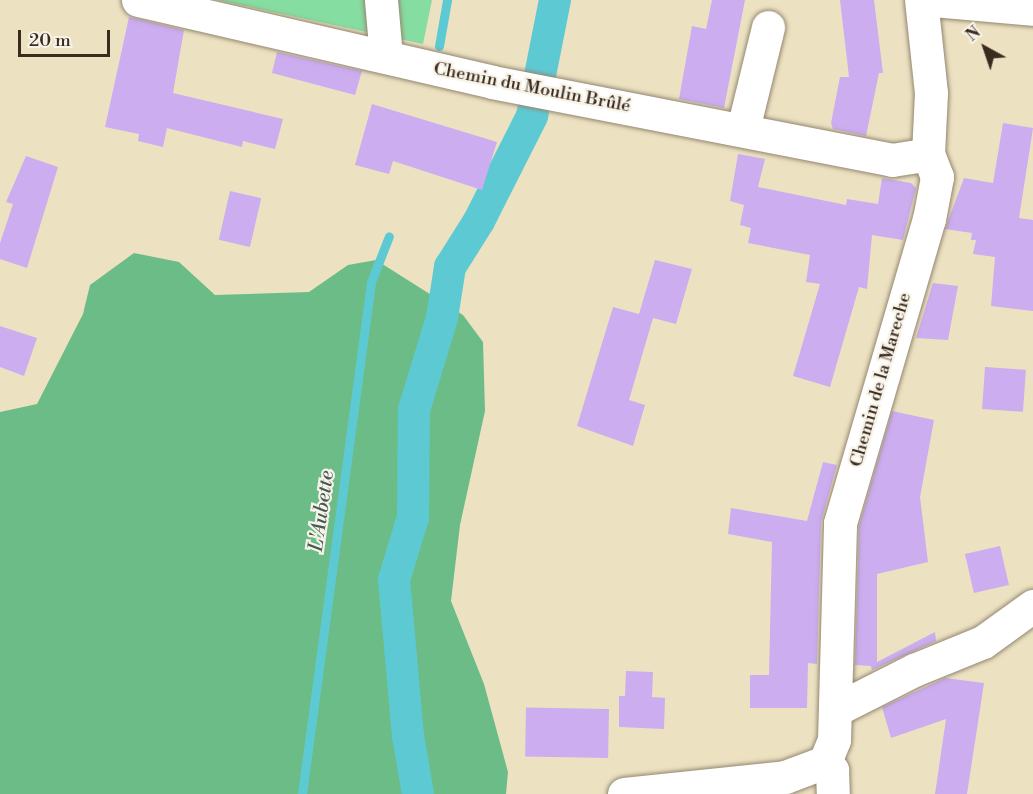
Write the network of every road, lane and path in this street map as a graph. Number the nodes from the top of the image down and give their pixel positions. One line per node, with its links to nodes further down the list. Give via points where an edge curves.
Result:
1 (138, 0): 7 (street, Chemin du Moulin Brûlé)
2 (381, 0): 7 (street)
3 (921, 0): 9 (street, Chemin de la Mareche, via 931,93)
4 (933, 0): 5 (street)
5 (1033, 9)
6 (768, 27): 8 (street)
7 (386, 57): 8 (street, Chemin du Moulin Brûlé)
8 (743, 129): 9 (street, Chemin du Moulin Brûlé, via 892,160)
9 (928, 154): 11 (street, Chemin de la Mareche, via 937,177 929,219 840,524)
10 (1033, 606): 11 (street, via 983,642 914,670)
11 (835, 710): 12 (street, Chemin de la Mareche, via 834,740)
12 (825, 762): 13 (street, via 785,777); 14 (street, via 832,770)
13 (624, 794)
14 (833, 794)

